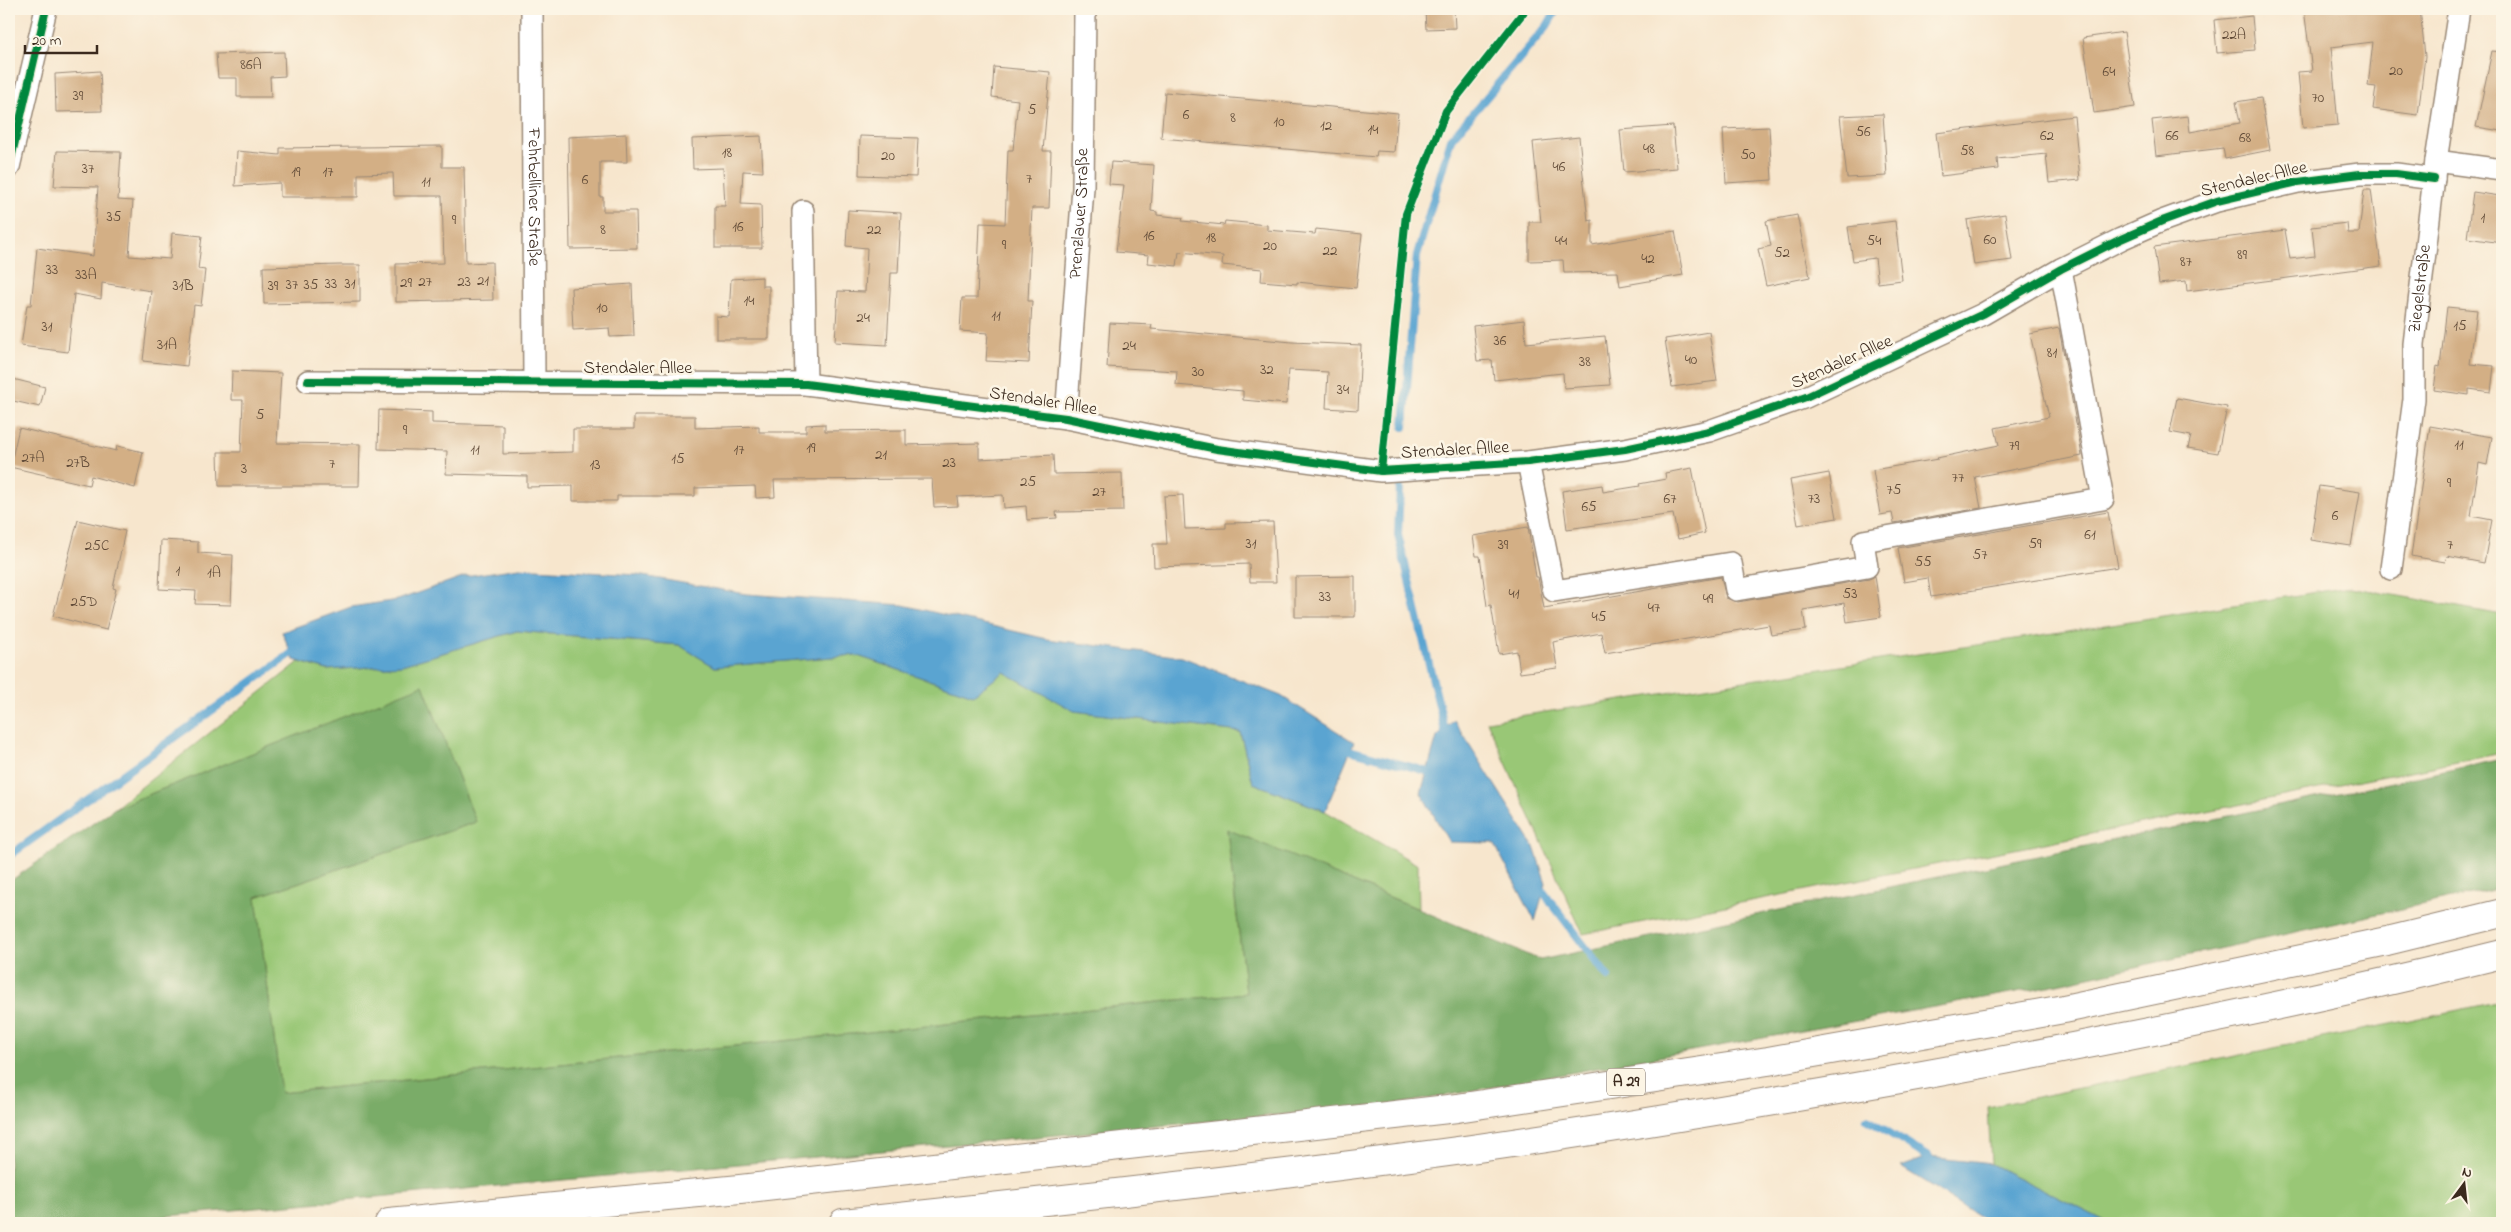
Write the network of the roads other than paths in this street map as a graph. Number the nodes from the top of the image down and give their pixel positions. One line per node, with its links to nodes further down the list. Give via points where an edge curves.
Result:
1 (46, 9): 5 (street)
2 (532, 9): 11 (street, Fehrbelliner Straße)
3 (1085, 9): 13 (street, Prenzlauer Straße, via 1083,188)
4 (2459, 9): 6 (street, Ziegelstraße)
5 (9, 167)
6 (2435, 170): 7 (street, Stendaler Allee); 9 (street, Stendaler Allee, via 2360,174 2298,182 2217,201 2162,221); 15 (street, Ziegelstraße, via 2414,344 2414,399)
7 (2502, 170)
8 (803, 211): 12 (street)
9 (2061, 269): 14 (street, Stendaler Allee, via 1983,314 1806,397 1709,430 1625,449); 14 (street, Stendaler Allee, via 2103,499 1863,541 1867,567 1736,590 1731,563 1554,591)
10 (308, 381): 11 (street, Stendaler Allee)
11 (534, 383): 12 (street, Stendaler Allee)
12 (806, 384): 13 (street, Stendaler Allee)
13 (1066, 418): 14 (street, Stendaler Allee, via 1217,449 1381,471)
14 (1528, 462)
15 (2390, 569)
16 (2502, 913): 18 (highway, A 29, via 2387,941 2064,1009 1768,1061 1457,1108 750,1188)
17 (2502, 954): 19 (highway, A 29, via 2390,982 2083,1046 1770,1102 1449,1152 1143,1191)
18 (389, 1223)
19 (843, 1223)

